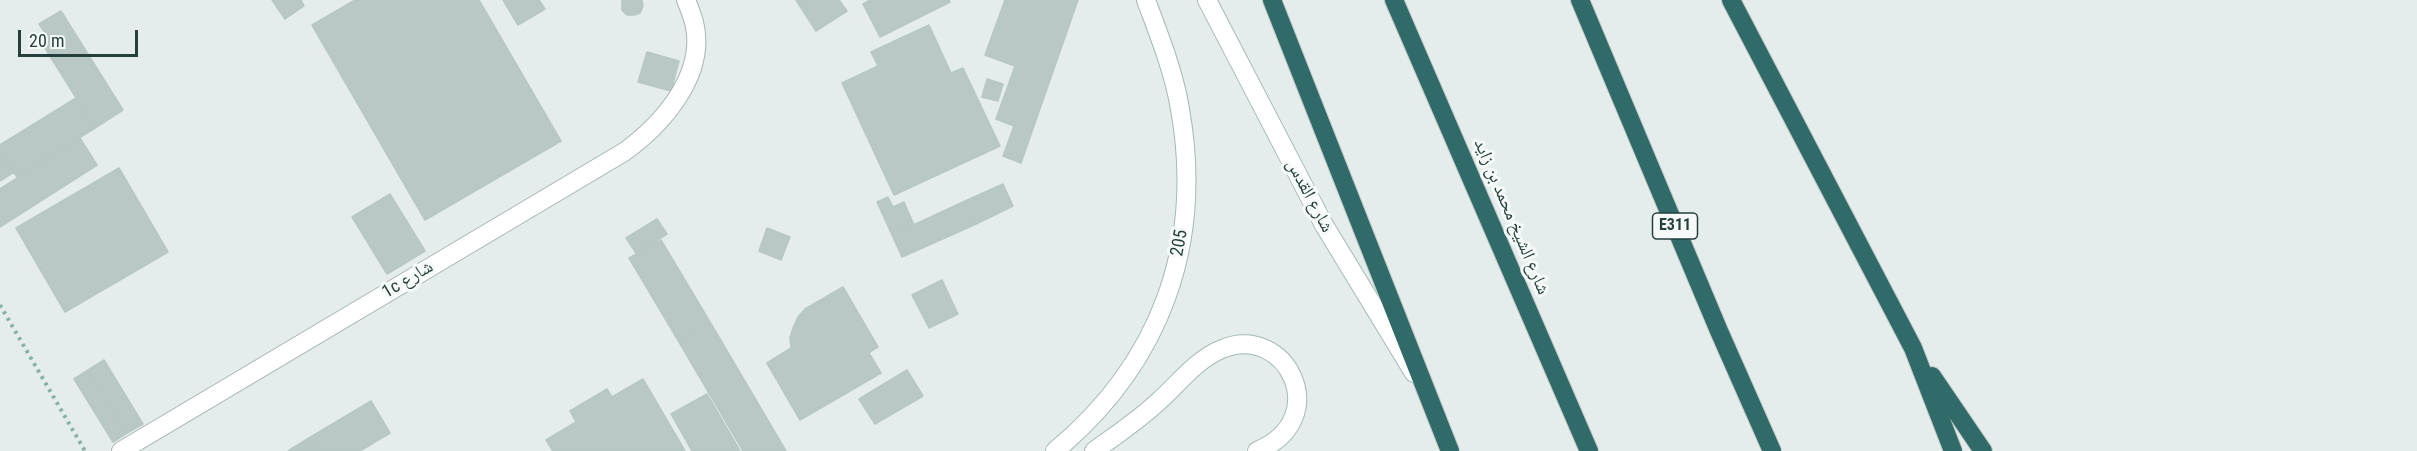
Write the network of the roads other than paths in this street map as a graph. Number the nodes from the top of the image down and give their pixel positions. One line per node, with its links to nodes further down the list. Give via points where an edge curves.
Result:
1 (686, 0): 10 (street, 1c شارع, via 695,23 696,49 681,92 666,116 647,135)
2 (1146, 0): 11 (street, 205, via 1180,107 1185,150 1183,238 1172,284 1137,359 1111,395)
3 (1207, 0): 9 (street, شارع القدس, via 1324,225)
4 (1272, 0): 9 (highway)
5 (1394, 0): 15 (highway, شارع الشيخ محمد بن زايد)
6 (1580, 0): 16 (highway, E311)
7 (1731, 0): 8 (highway)
8 (1913, 348): 17 (highway); 18 (highway)
9 (1422, 385): 14 (highway)
10 (121, 451)
11 (1055, 451)
12 (1094, 451): 13 (street, via 1158,402 1202,360 1223,348 1246,343 1267,349 1283,362 1299,398 1295,418 1285,434)
13 (1257, 451)
14 (1450, 451)
15 (1589, 451)
16 (1772, 451)
17 (1953, 451)
18 (1983, 451)

